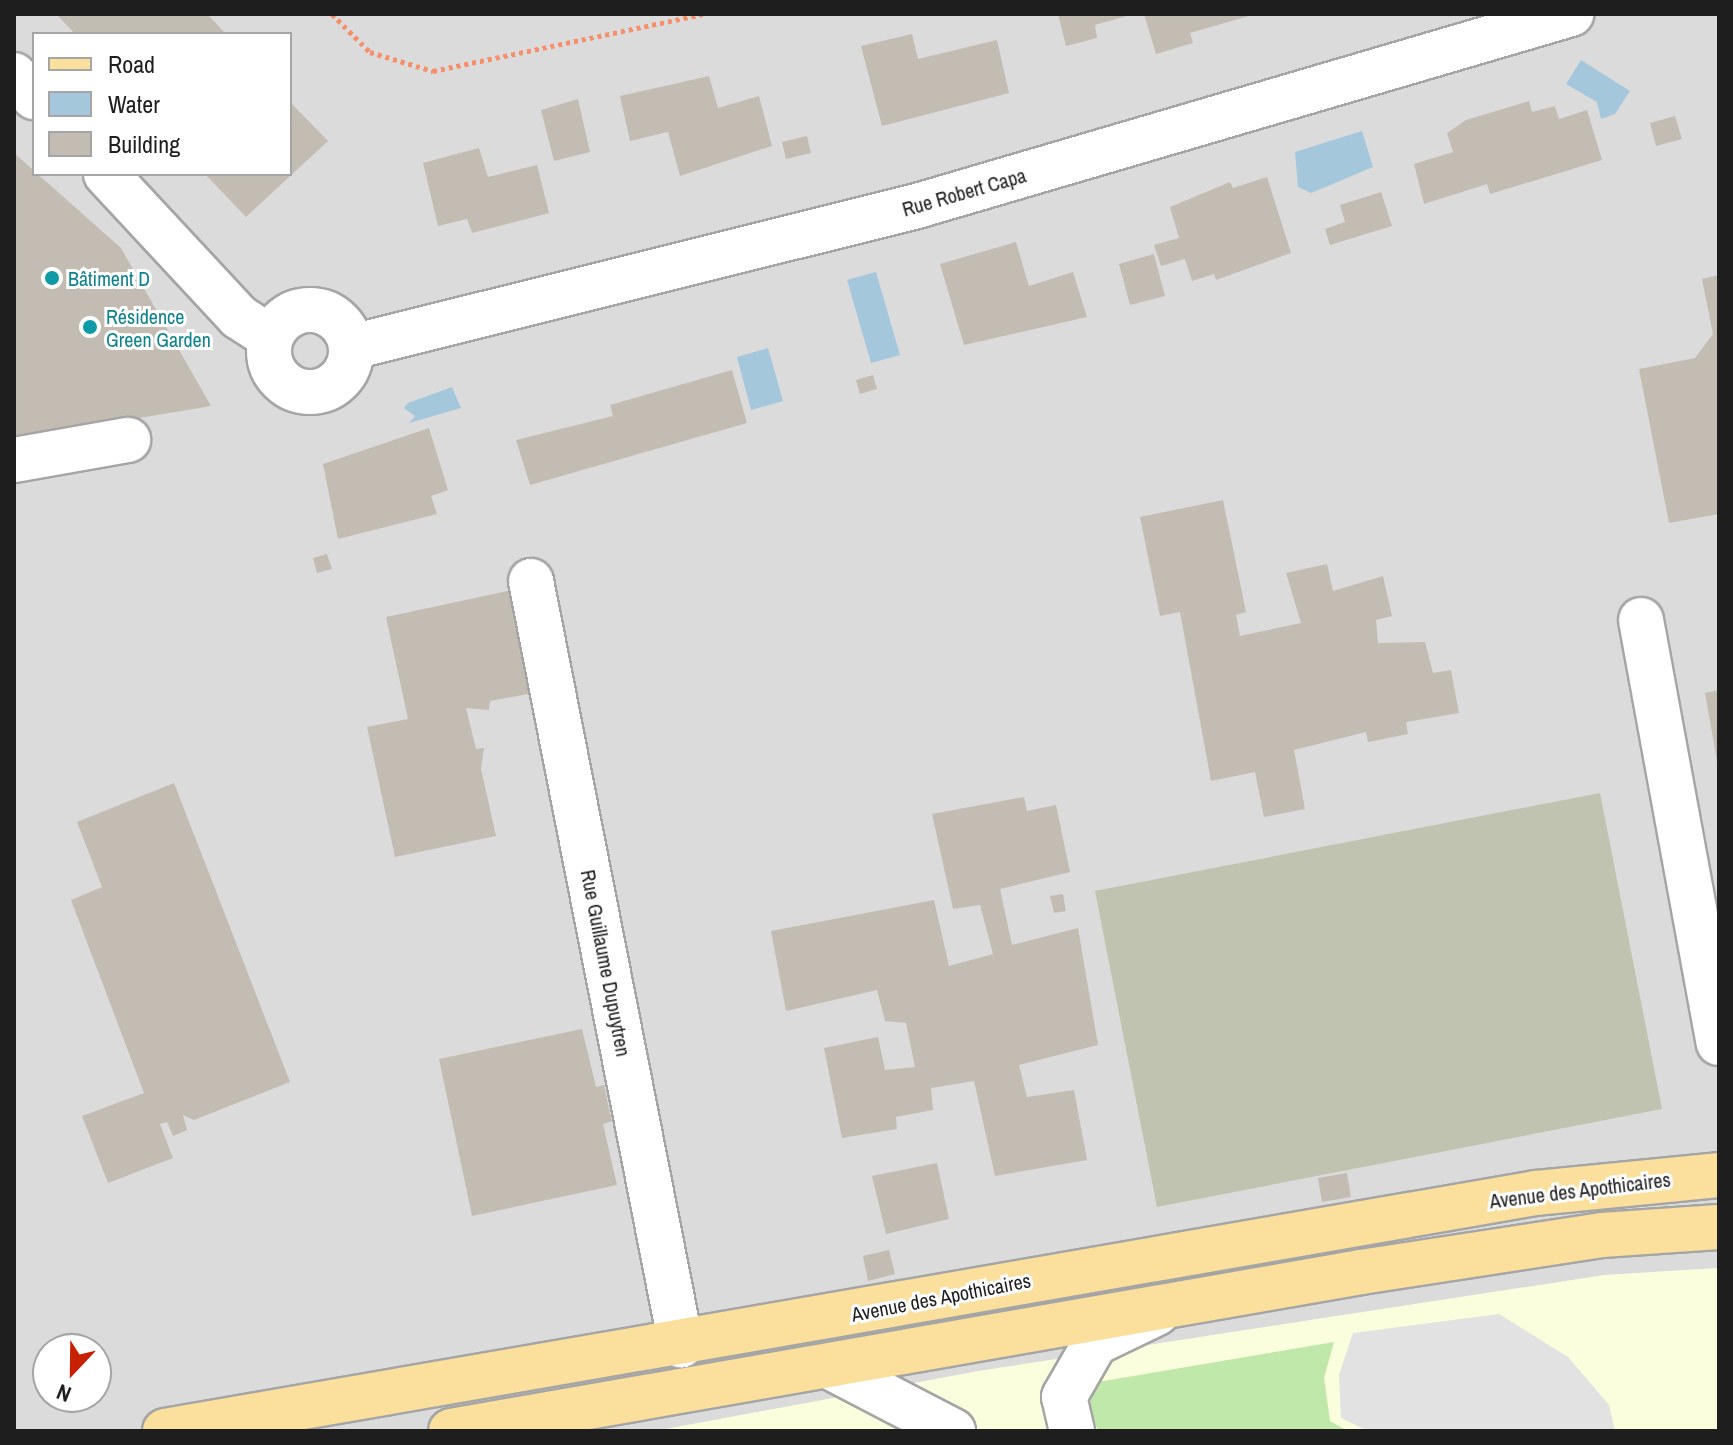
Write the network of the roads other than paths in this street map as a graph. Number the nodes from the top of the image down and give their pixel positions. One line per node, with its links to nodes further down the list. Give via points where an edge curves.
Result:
1 (1571, 14): 6 (street, Rue Robert Capa, via 917,206)
2 (14, 75): 3 (street)
3 (32, 95)
4 (108, 176): 5 (street, via 239,317)
5 (270, 337): 6 (street, via 288,316 315,310 339,322); 6 (street, via 277,376 312,393 337,383)
6 (352, 347)
7 (128, 440): 8 (street)
8 (14, 460)
9 (531, 581): 15 (street, Rue Guillaume Dupuytren)
10 (1641, 620): 11 (street)
11 (1719, 1043)
12 (1719, 1175): 15 (main road, Avenue des Apothicaires, via 1536,1193)
13 (1719, 1227): 14 (main road, via 1602,1235)
14 (1173, 1305): 16 (main road); 20 (street, via 1095,1343 1064,1397)
15 (681, 1345): 17 (main road, Avenue des Apothicaires)
16 (828, 1366): 18 (main road); 19 (street)
17 (165, 1431)
18 (451, 1431)
19 (953, 1431)
20 (1072, 1431)

